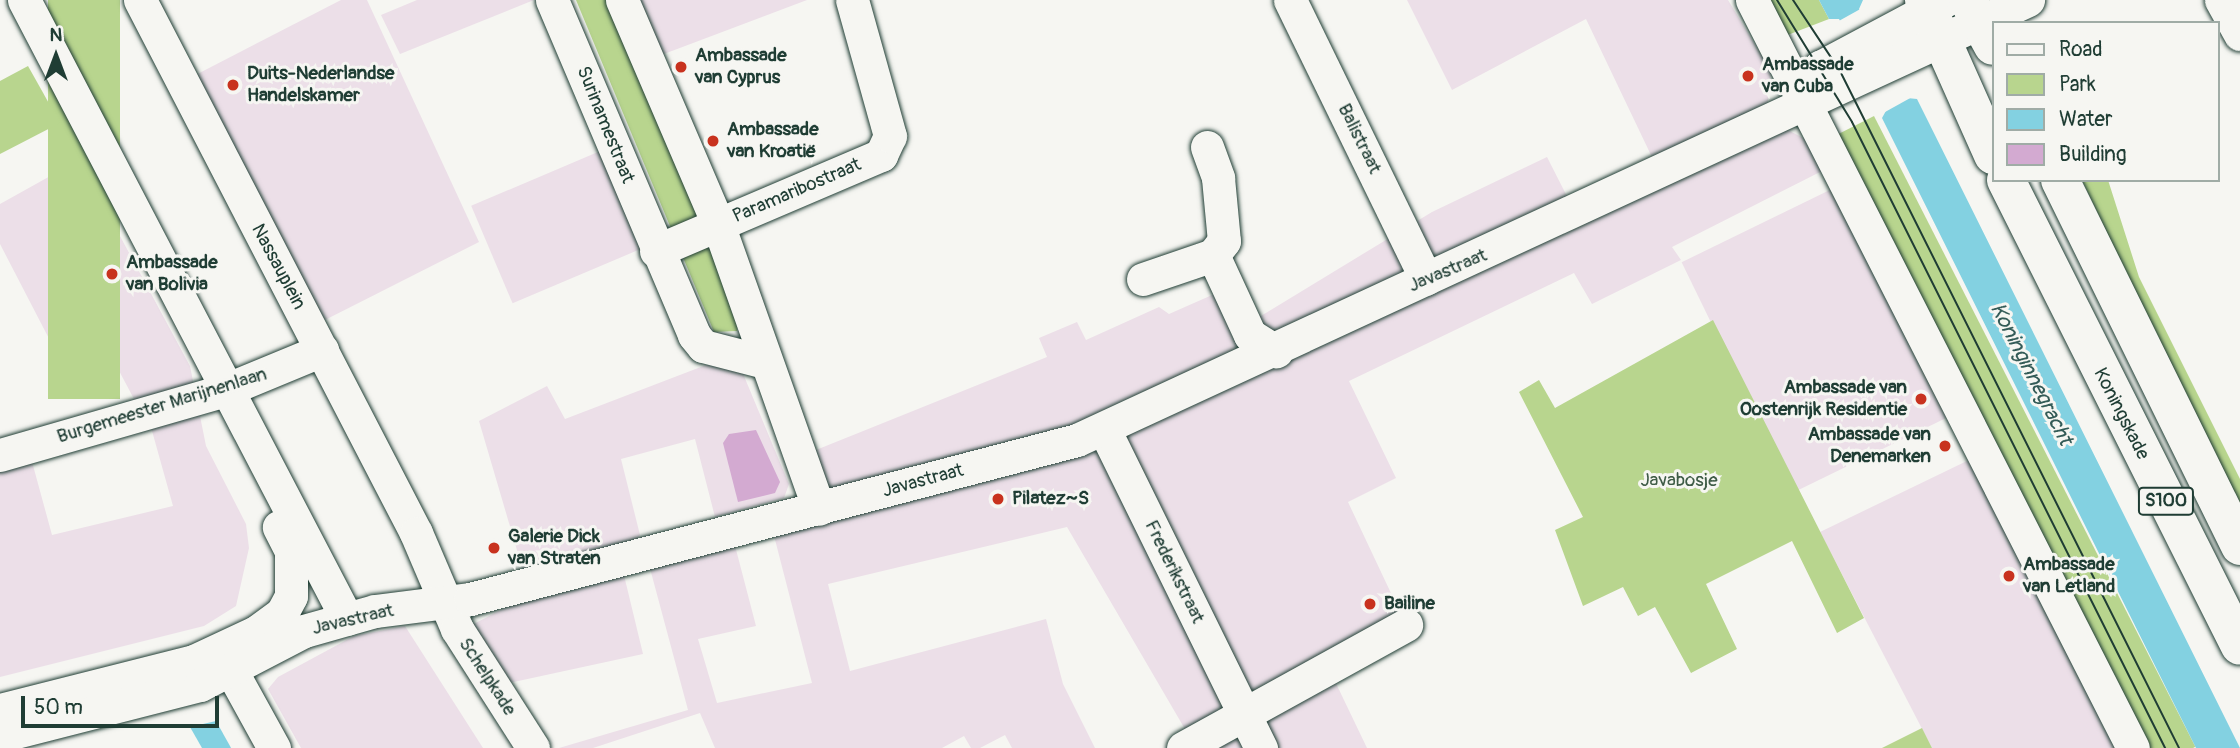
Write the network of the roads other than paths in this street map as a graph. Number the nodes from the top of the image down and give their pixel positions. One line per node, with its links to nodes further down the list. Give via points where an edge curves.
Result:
1 (24, 0): 26 (street)
2 (140, 0): 23 (street, Nassauplein)
3 (552, 0): 19 (street, Surinamestraat)
4 (622, 0): 18 (street)
5 (852, 0): 18 (street, Paramaribostraat, via 890,136 881,155)
6 (1290, 0): 22 (street, Balistraat)
7 (1752, 0): 13 (street)
8 (2028, 0): 11 (street, Javastraat)
9 (2221, 0): 12 (street)
10 (1935, 12): 11 (street, Javastraat); 13 (street, Javastraat); 15 (main road)
11 (1981, 23)
12 (2240, 34)
13 (1804, 101): 22 (street, Javastraat, via 1511,245); 44 (street)
14 (1207, 147): 20 (street, via 1218,178 1224,241)
15 (1992, 153)
16 (2007, 182): 35 (main road, Koningskade / S100)
17 (2061, 182): 31 (main road, S100)
18 (718, 224): 19 (street); 25 (street)
19 (656, 251): 25 (street, Surinamestraat, via 703,345)
20 (1213, 255): 21 (street); 24 (street, via 1250,335)
21 (1143, 279)
22 (1426, 279): 24 (street, Javastraat)
23 (322, 350): 26 (street, Burgemeester Marijnenlaan); 30 (street, Nassauplein)
24 (1276, 351): 27 (street, Javastraat)
25 (765, 362): 29 (street)
26 (228, 389): 28 (street, Burgemeester Marijnenlaan); 33 (street); 37 (street, via 238,448 291,551 291,596 272,621 194,661)
27 (1104, 429): 29 (street, Javastraat); 38 (street, Frederikstraat)
28 (0, 455)
29 (819, 509): 32 (street, Javastraat)
30 (416, 533): 32 (street, Nassauplein); 33 (street, via 411,574 398,597)
31 (2240, 546)
32 (444, 604): 33 (street, Javastraat); 41 (street, Schelpkade)
33 (361, 615): 36 (street, Javastraat, via 304,631)
34 (1406, 625): 38 (street)
35 (2240, 646)
36 (232, 672): 39 (street, Javastraat); 40 (street)
37 (0, 710)
38 (1243, 715): 42 (street); 43 (street, Frederikstraat)
39 (0, 736)
40 (274, 748)
41 (533, 748)
42 (1183, 748)
43 (1261, 748)
44 (2133, 748)

